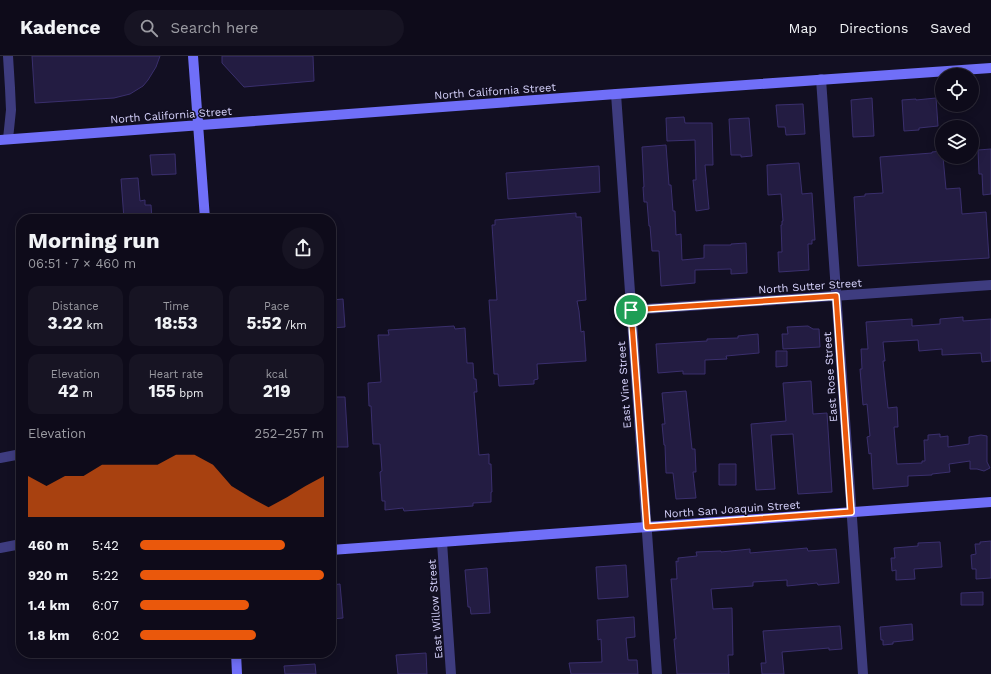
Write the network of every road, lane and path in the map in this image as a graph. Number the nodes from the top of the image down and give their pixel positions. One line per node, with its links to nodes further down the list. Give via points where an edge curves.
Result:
1 (8, 56): 7 (street, via 11,110)
2 (192, 56): 6 (street)
3 (991, 68): 4 (street, North California Street)
4 (821, 79): 5 (street, North California Street); 10 (street, East Rose Street)
5 (616, 94): 6 (street, North California Street); 11 (street, East Vine Street)
6 (198, 125): 7 (street, North California Street); 8 (street)
7 (4, 139)
8 (205, 214)
9 (991, 285): 10 (street, North Sutter Street)
10 (836, 296): 11 (street, North Sutter Street); 15 (street, East Rose Street)
11 (631, 310): 16 (street, East Vine Street)
12 (16, 455): 13 (street)
13 (0, 458)
14 (991, 502): 15 (street, North San Joaquin Street)
15 (851, 512): 16 (street, North San Joaquin Street); 25 (street, East Rose Street)
16 (647, 527): 17 (street, North San Joaquin Street); 24 (street, East Vine Street)
17 (442, 542): 20 (street, North San Joaquin Street); 23 (street, East Willow Street)
18 (16, 545): 19 (street)
19 (0, 548)
20 (336, 550)
21 (236, 658): 22 (street)
22 (237, 674)
23 (451, 674)
24 (657, 674)
25 (863, 674)

